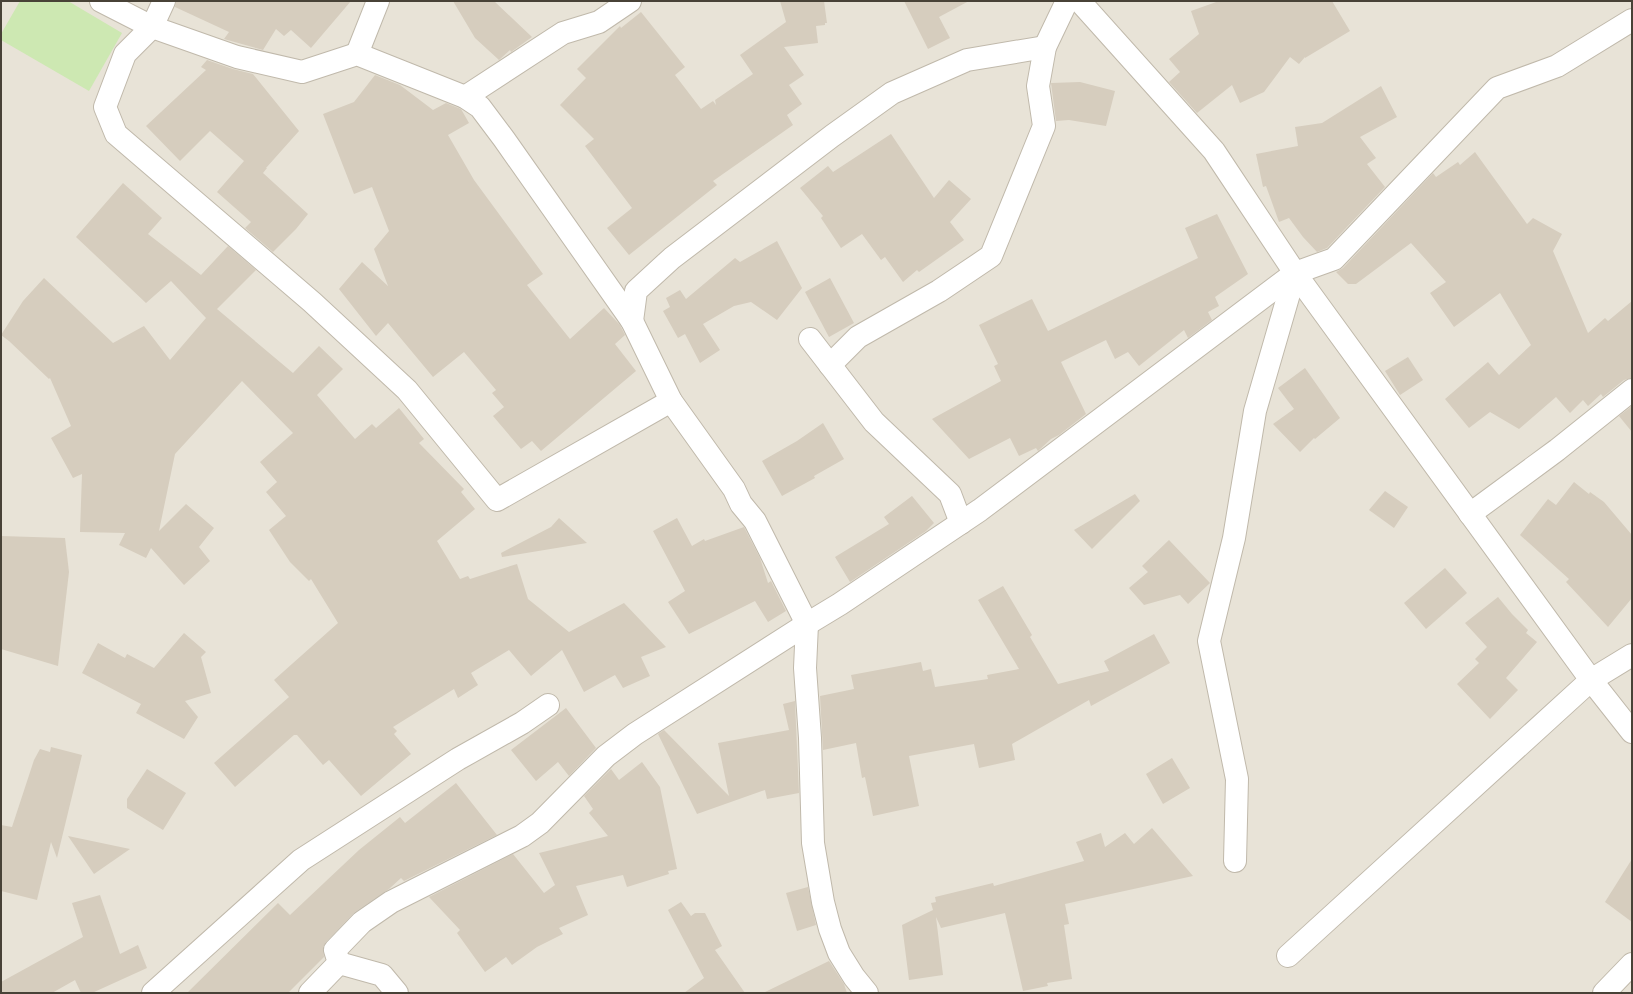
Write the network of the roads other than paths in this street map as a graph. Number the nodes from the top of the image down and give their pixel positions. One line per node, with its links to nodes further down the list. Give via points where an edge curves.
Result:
1 (101, 1): 8 (street)
2 (164, 1): 8 (street)
3 (378, 1): 10 (street)
4 (630, 1): 11 (street, via 599,22 563,33)
5 (1066, 1): 9 (street)
6 (1082, 1): 12 (street, via 1214,151)
7 (1632, 20): 12 (street, via 1557,66 1497,88 1334,259)
8 (152, 27): 10 (street, via 237,57 302,72); 17 (street, via 125,54 105,107 116,134 312,302 407,390 497,500)
9 (1045, 47): 13 (street, via 967,60 892,94 832,136 672,258 636,291); 15 (street, via 1038,86 1044,126 991,256 939,291 858,336)
10 (358, 54): 11 (street)
11 (465, 97): 13 (street, via 480,107 504,139)
12 (1295, 273): 18 (street); 19 (street); 25 (street, via 1255,411 1234,538 1210,641 1237,779)
13 (632, 321): 17 (street)
14 (810, 339): 15 (street)
15 (830, 365): 19 (street, via 874,422 950,494)
16 (1632, 390): 18 (street, via 1557,450)
17 (671, 401): 20 (street, via 755,521)
18 (1470, 514): 22 (street)
19 (961, 523): 20 (street)
20 (807, 624): 27 (street, via 617,747 540,823 522,836 391,902 362,922 335,950); 32 (street, via 805,668 813,844 823,902 834,941 854,977)
21 (1632, 655): 22 (street)
22 (1591, 680): 24 (street); 26 (street)
23 (548, 705): 29 (street, via 522,723 458,759 301,860)
24 (1632, 732)
25 (1235, 861)
26 (1288, 956)
27 (339, 962): 30 (street); 31 (street, via 382,975)
28 (1632, 964): 33 (street)
29 (153, 993)
30 (310, 993)
31 (397, 993)
32 (867, 993)
33 (1604, 993)

